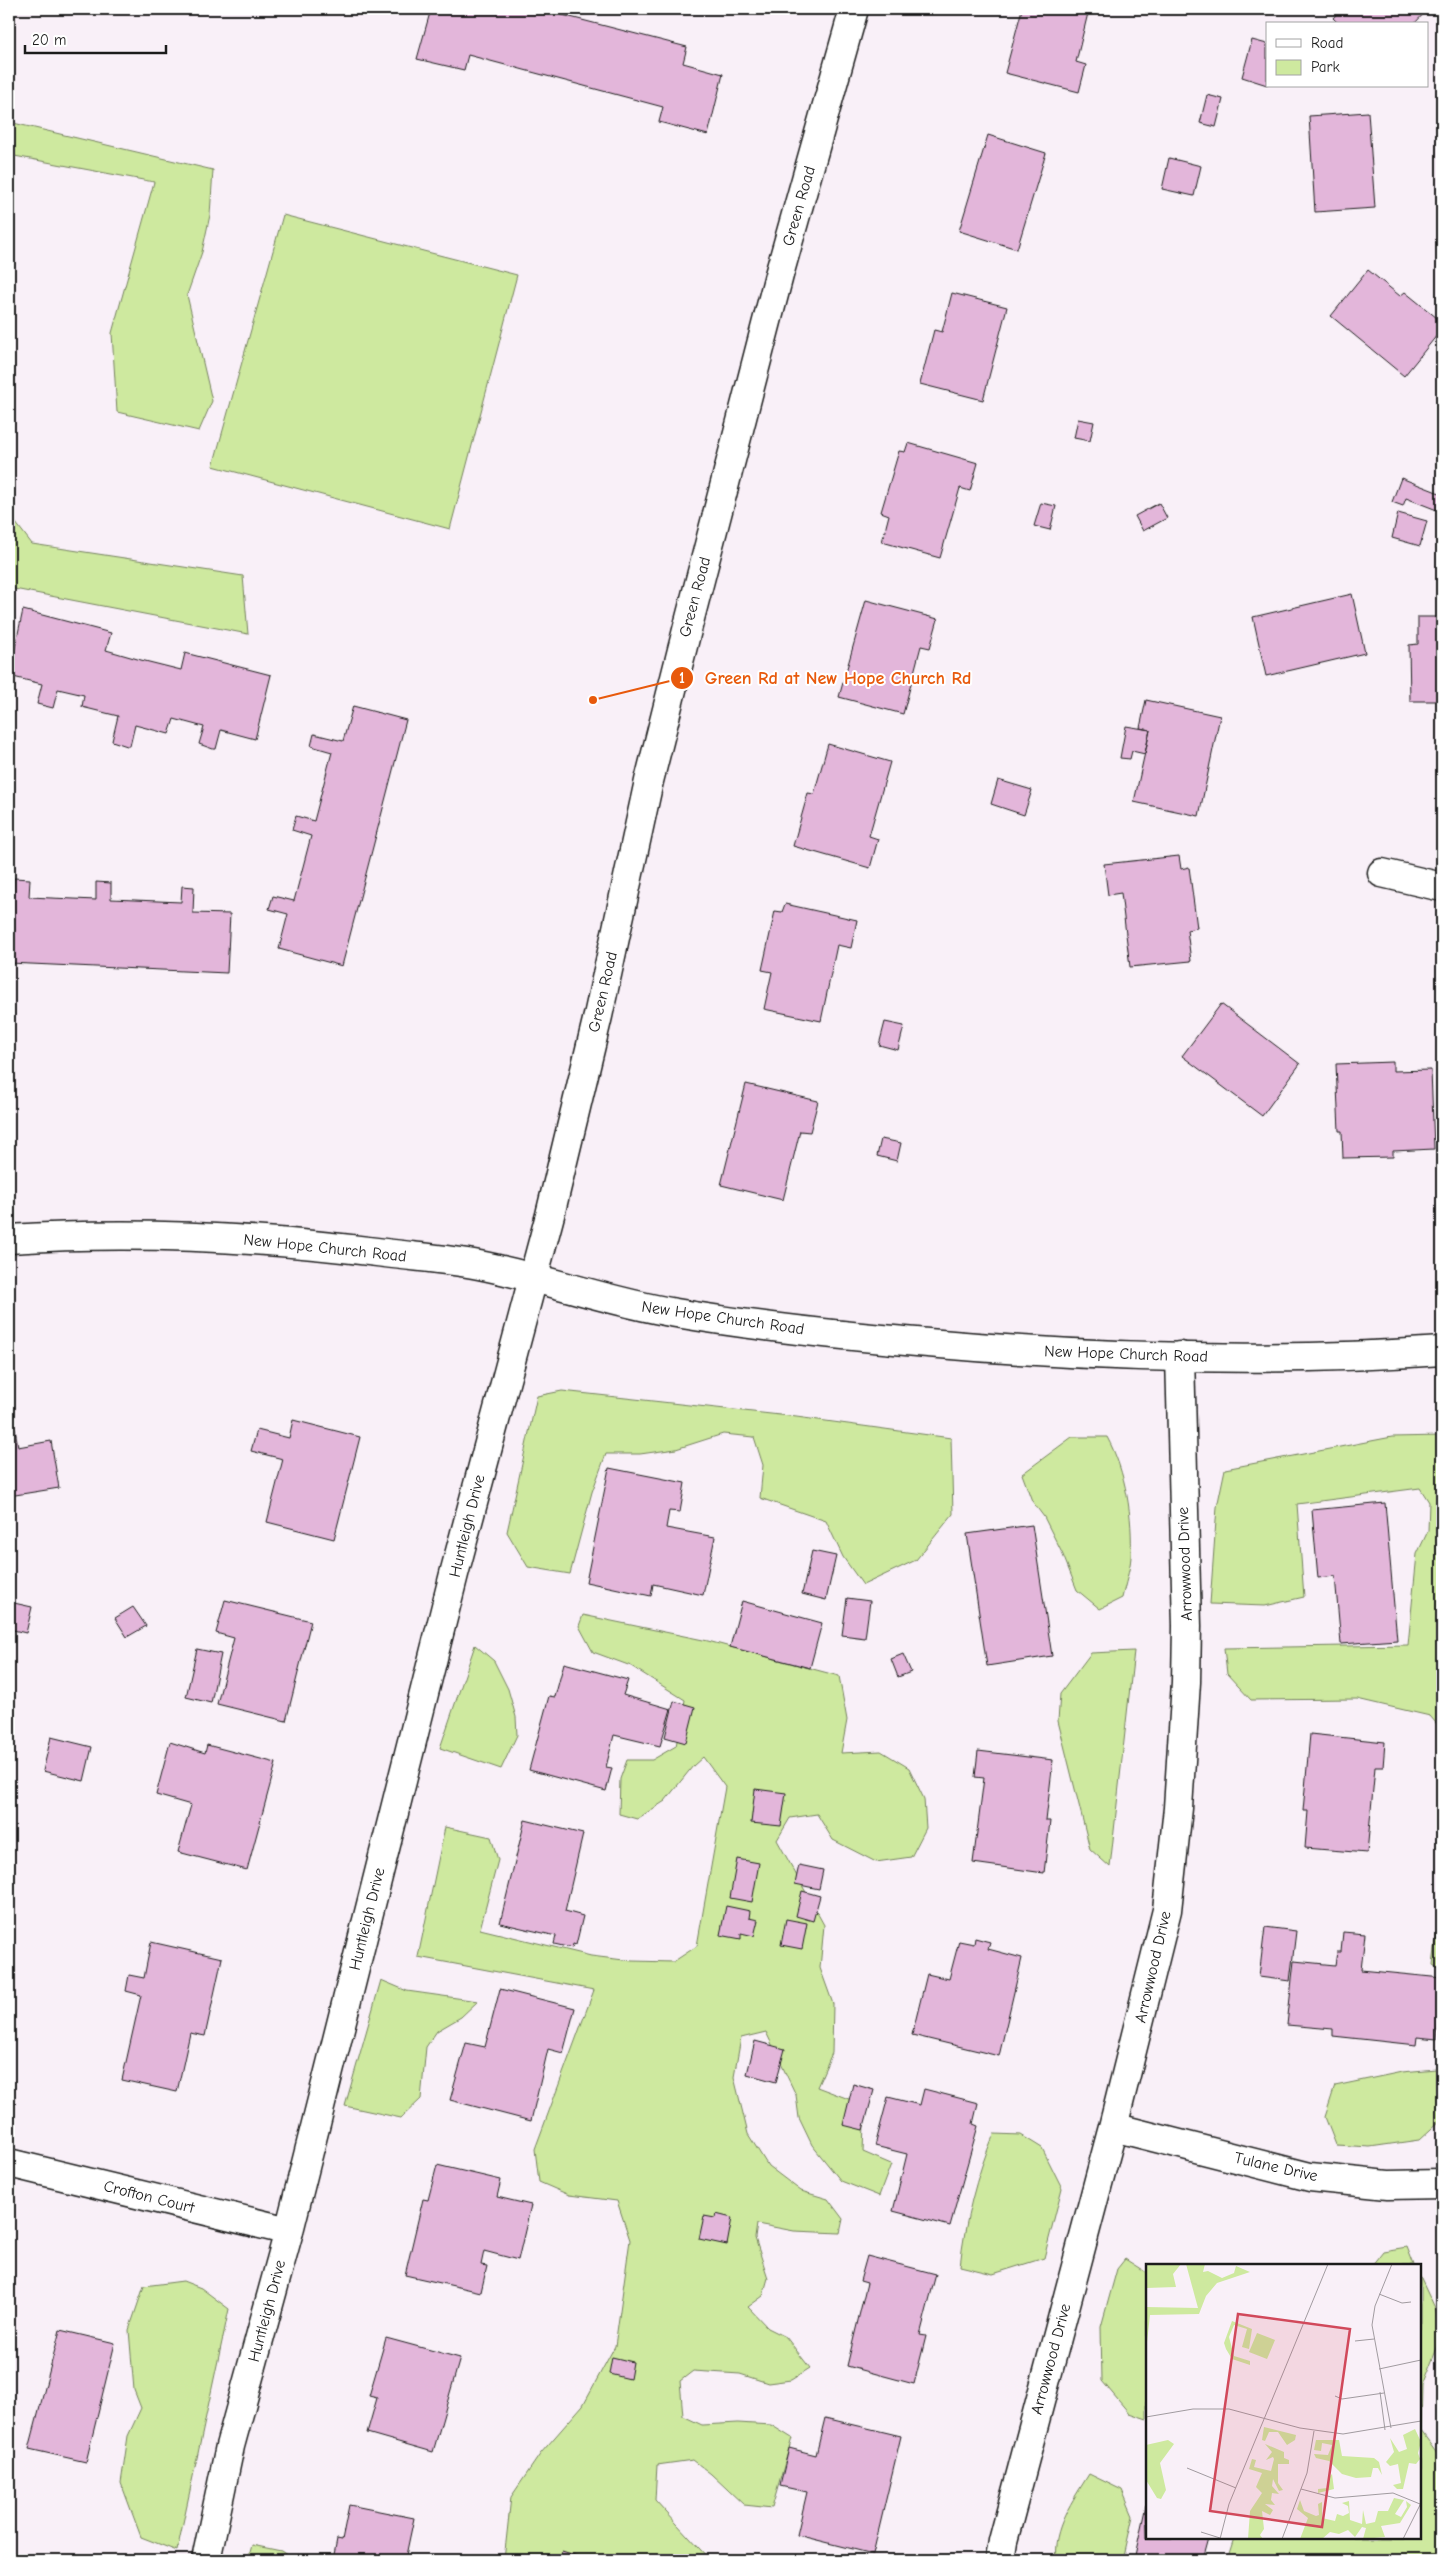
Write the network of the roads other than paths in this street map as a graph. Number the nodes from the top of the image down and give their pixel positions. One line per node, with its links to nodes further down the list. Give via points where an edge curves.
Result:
1 (854, 9): 5 (street, Green Road, via 779,275 687,630 649,781 589,1054)
2 (1382, 873): 3 (street)
3 (1442, 887)
4 (9, 1239): 5 (street, New Hope Church Road, via 108,1234 214,1237 328,1246 477,1265)
5 (532, 1278): 7 (street, New Hope Church Road, via 615,1302 747,1324 1002,1350); 11 (street, Huntleigh Drive, via 456,1565)
6 (1442, 1350): 7 (street, New Hope Church Road, via 1391,1354)
7 (1180, 1356): 8 (street, Arrowwood Drive, via 1188,1626 1178,1808 1167,1910)
8 (1113, 2127): 10 (street, Tulane Drive, via 1310,2177 1388,2185); 13 (street, Arrowwood Drive)
9 (9, 2163): 11 (street, Crofton Court)
10 (1442, 2184)
11 (289, 2231): 12 (street, Huntleigh Drive, via 230,2446)
12 (206, 2560)
13 (1000, 2560)

